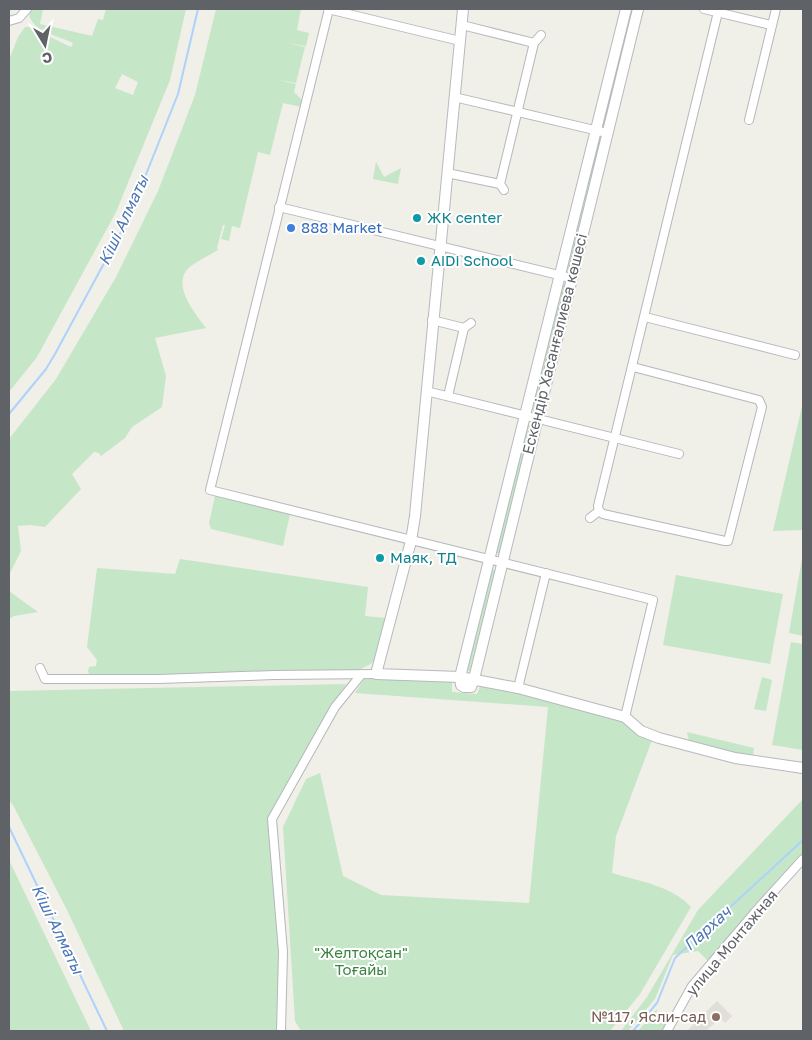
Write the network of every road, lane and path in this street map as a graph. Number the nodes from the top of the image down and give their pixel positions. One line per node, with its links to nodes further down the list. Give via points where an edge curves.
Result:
1 (27, 9): 10 (street, via 19,18)
2 (328, 9): 14 (street); 22 (street)
3 (463, 9): 11 (street)
4 (626, 9): 19 (street, Ескендір Хасанғалиева көшесі)
5 (638, 9): 20 (street, Ескендір Хасанғалиева көшесі)
6 (704, 9): 8 (street)
7 (776, 9): 12 (street)
8 (718, 12): 9 (street); 26 (street)
9 (732, 12): 12 (street)
10 (9, 21)
11 (462, 24): 14 (street); 15 (street)
12 (772, 25): 18 (street)
13 (541, 36): 15 (street)
14 (460, 41): 16 (street)
15 (534, 43): 17 (street)
16 (454, 97): 17 (street); 21 (street)
17 (517, 113): 19 (street); 21 (street, via 502,187)
18 (749, 120)
19 (596, 131): 20 (street); 24 (street, Ескендір Хасанғалиева көшесі)
20 (607, 133): 25 (street, Ескендір Хасанғалиева көшесі)
21 (447, 173): 23 (street)
22 (279, 207): 23 (street); 38 (street, via 210,490)
23 (440, 246): 24 (street); 27 (street)
24 (560, 276): 25 (street); 32 (street, Ескендір Хасанғалиева көшесі)
25 (571, 278): 33 (street, Ескендір Хасанғалиева көшесі)
26 (644, 317): 28 (street); 29 (street)
27 (432, 320): 30 (street); 31 (street, via 468,325)
28 (794, 355)
29 (633, 367): 34 (street); 36 (street, via 759,400 762,407 728,541)
30 (426, 392): 31 (street); 38 (street)
31 (448, 396): 32 (street)
32 (525, 417): 33 (street); 39 (street, Ескендір Хасанғалиева көшесі)
33 (537, 420): 34 (street); 40 (street, Ескендір Хасанғалиева көшесі)
34 (615, 439): 35 (street); 36 (street)
35 (679, 454)
36 (599, 511): 37 (street)
37 (590, 518)
38 (411, 540): 39 (street); 43 (street)
39 (490, 560): 40 (street); 45 (street, Ескендір Хасанғалиева көшесі)
40 (502, 562): 41 (street); 46 (street, Ескендір Хасанғалиева көшесі)
41 (546, 573): 47 (street); 48 (street, via 653,600)
42 (40, 668): 44 (street, via 45,679)
43 (376, 674): 44 (street); 45 (street)
44 (360, 675): 51 (street, via 335,707 272,819 283,952)
45 (460, 677): 46 (street)
46 (474, 679): 47 (street)
47 (518, 688): 48 (street)
48 (625, 717): 49 (street, via 641,731 659,738 735,758)
49 (803, 768)
50 (803, 859): 52 (street, улица Монтажная, via 692,986)
51 (281, 1031)
52 (667, 1031)

